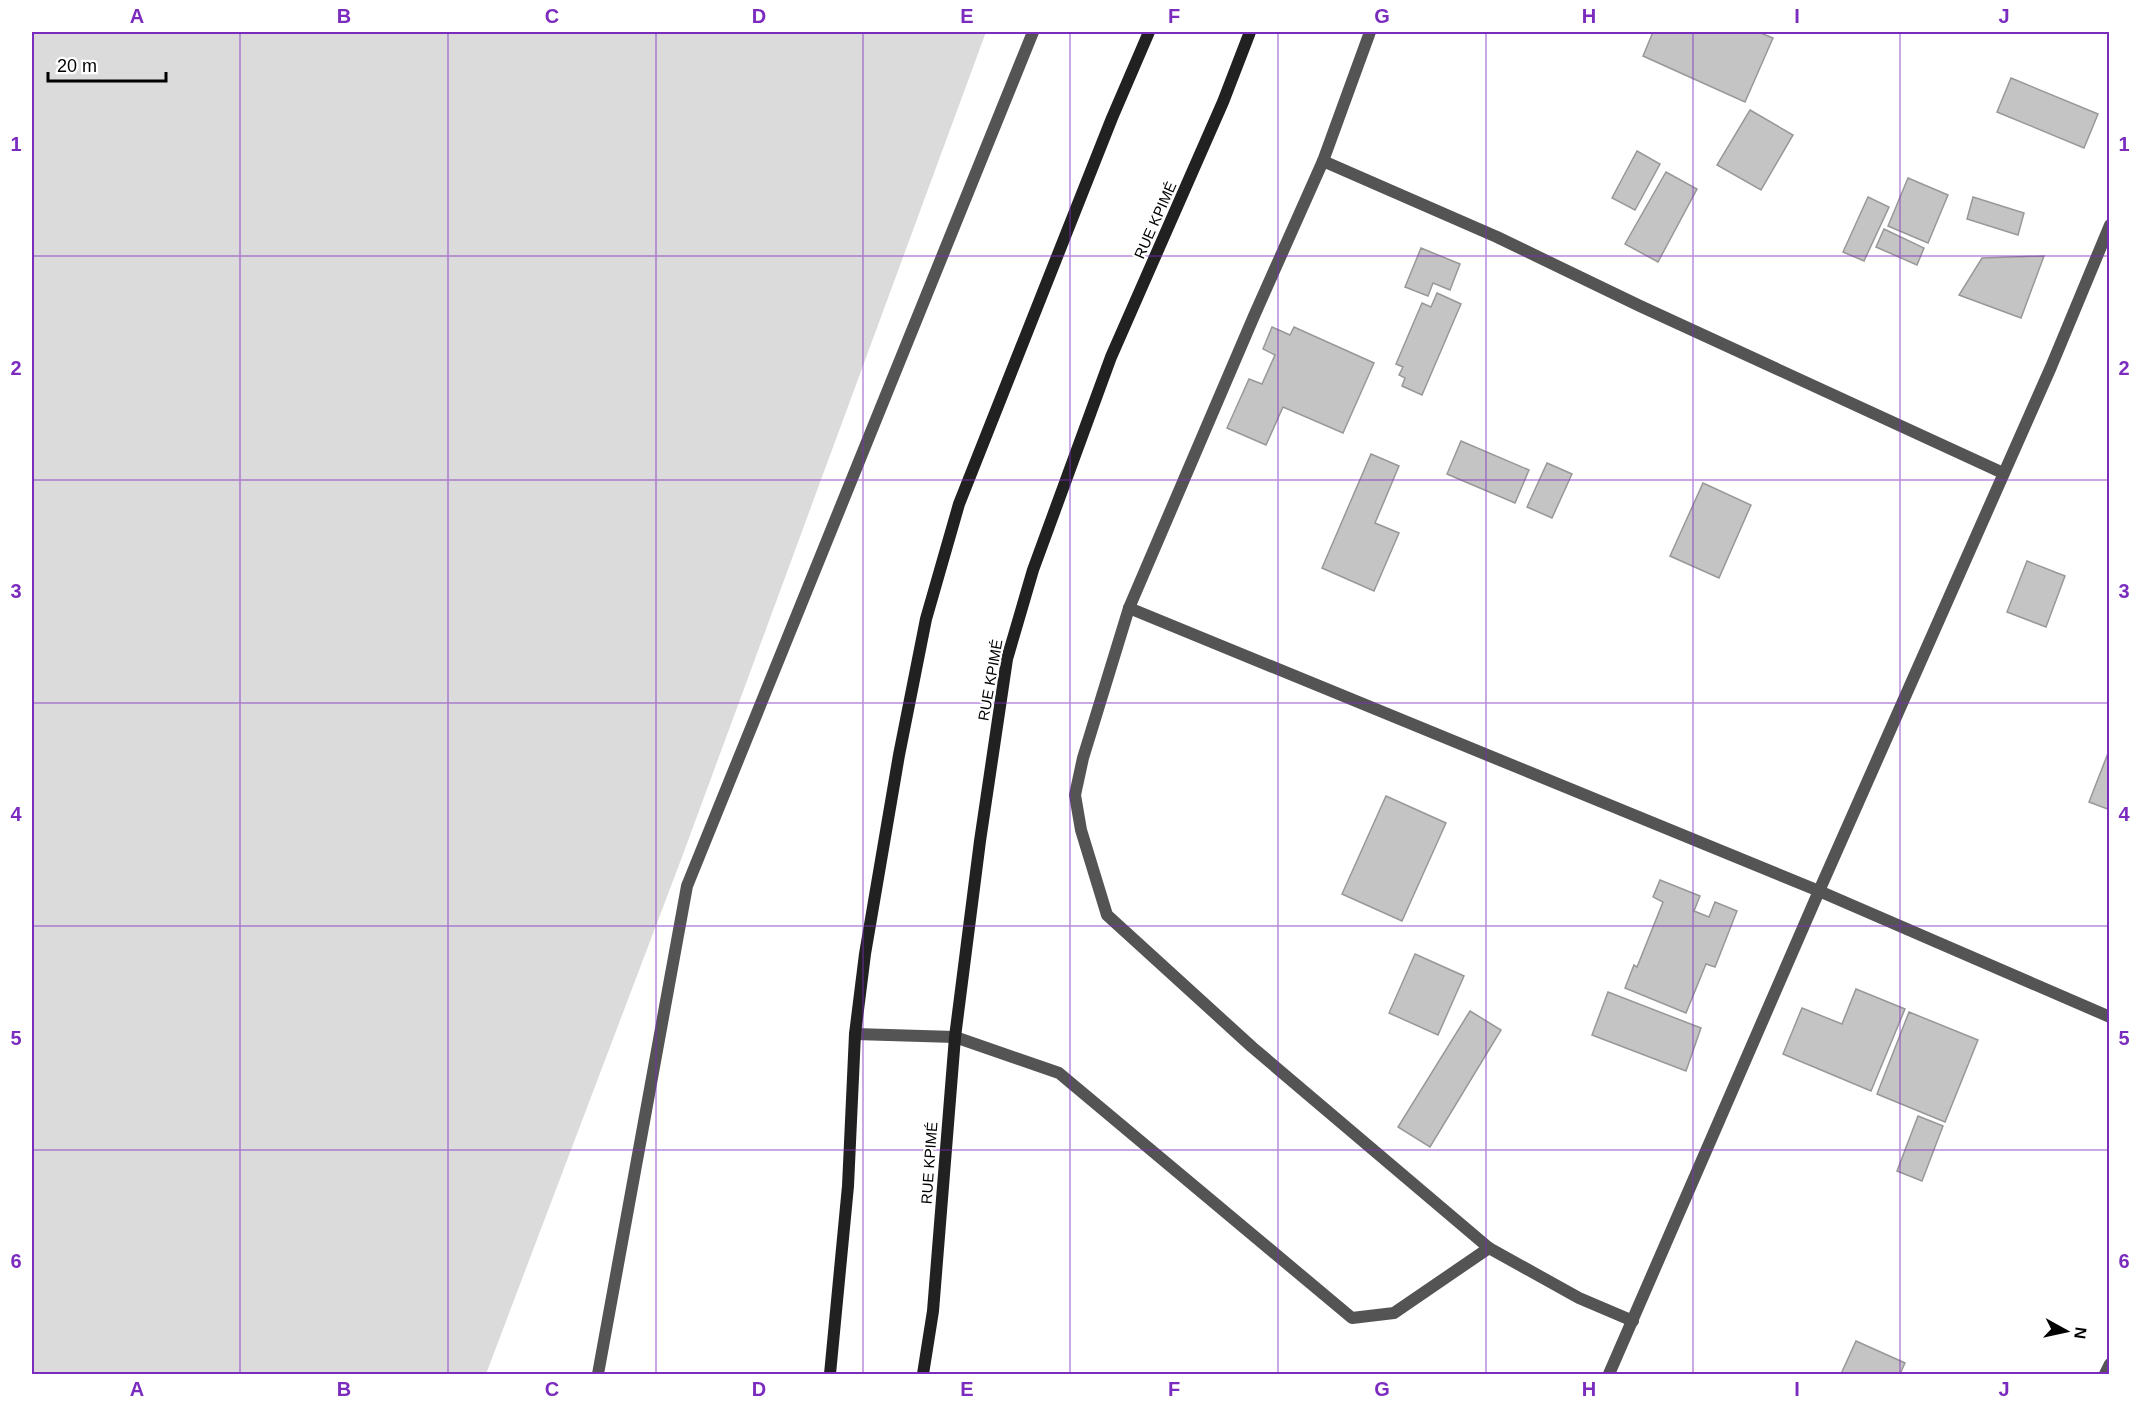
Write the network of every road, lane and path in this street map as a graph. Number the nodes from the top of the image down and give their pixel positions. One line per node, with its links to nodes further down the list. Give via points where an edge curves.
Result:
1 (1033, 32): 16 (street, via 687,886)
2 (1149, 32): 11 (main road, via 959,504 926,619 899,755)
3 (1250, 32): 12 (main road, RUE KPIMÉ, via 1112,357 1020,609 1005,670)
4 (1370, 32): 5 (street)
5 (1323, 161): 7 (street, via 1497,237); 8 (street)
6 (2109, 225): 7 (street)
7 (2003, 473): 9 (street)
8 (1130, 609): 9 (street); 13 (street, via 1075,795 1081,830 1107,915 1252,1047)
9 (1819, 891): 10 (street); 14 (street)
10 (2109, 1017)
11 (855, 1034): 12 (street); 17 (main road, via 848,1186)
12 (955, 1037): 13 (street, via 1059,1073 1352,1318 1394,1313); 18 (main road, RUE KPIMÉ, via 933,1311)
13 (1489, 1248): 14 (street, via 1579,1298)
14 (1633, 1321): 19 (street)
15 (2109, 1364): 20 (street)
16 (598, 1374)
17 (830, 1374)
18 (923, 1374)
19 (1609, 1374)
20 (2105, 1374)

